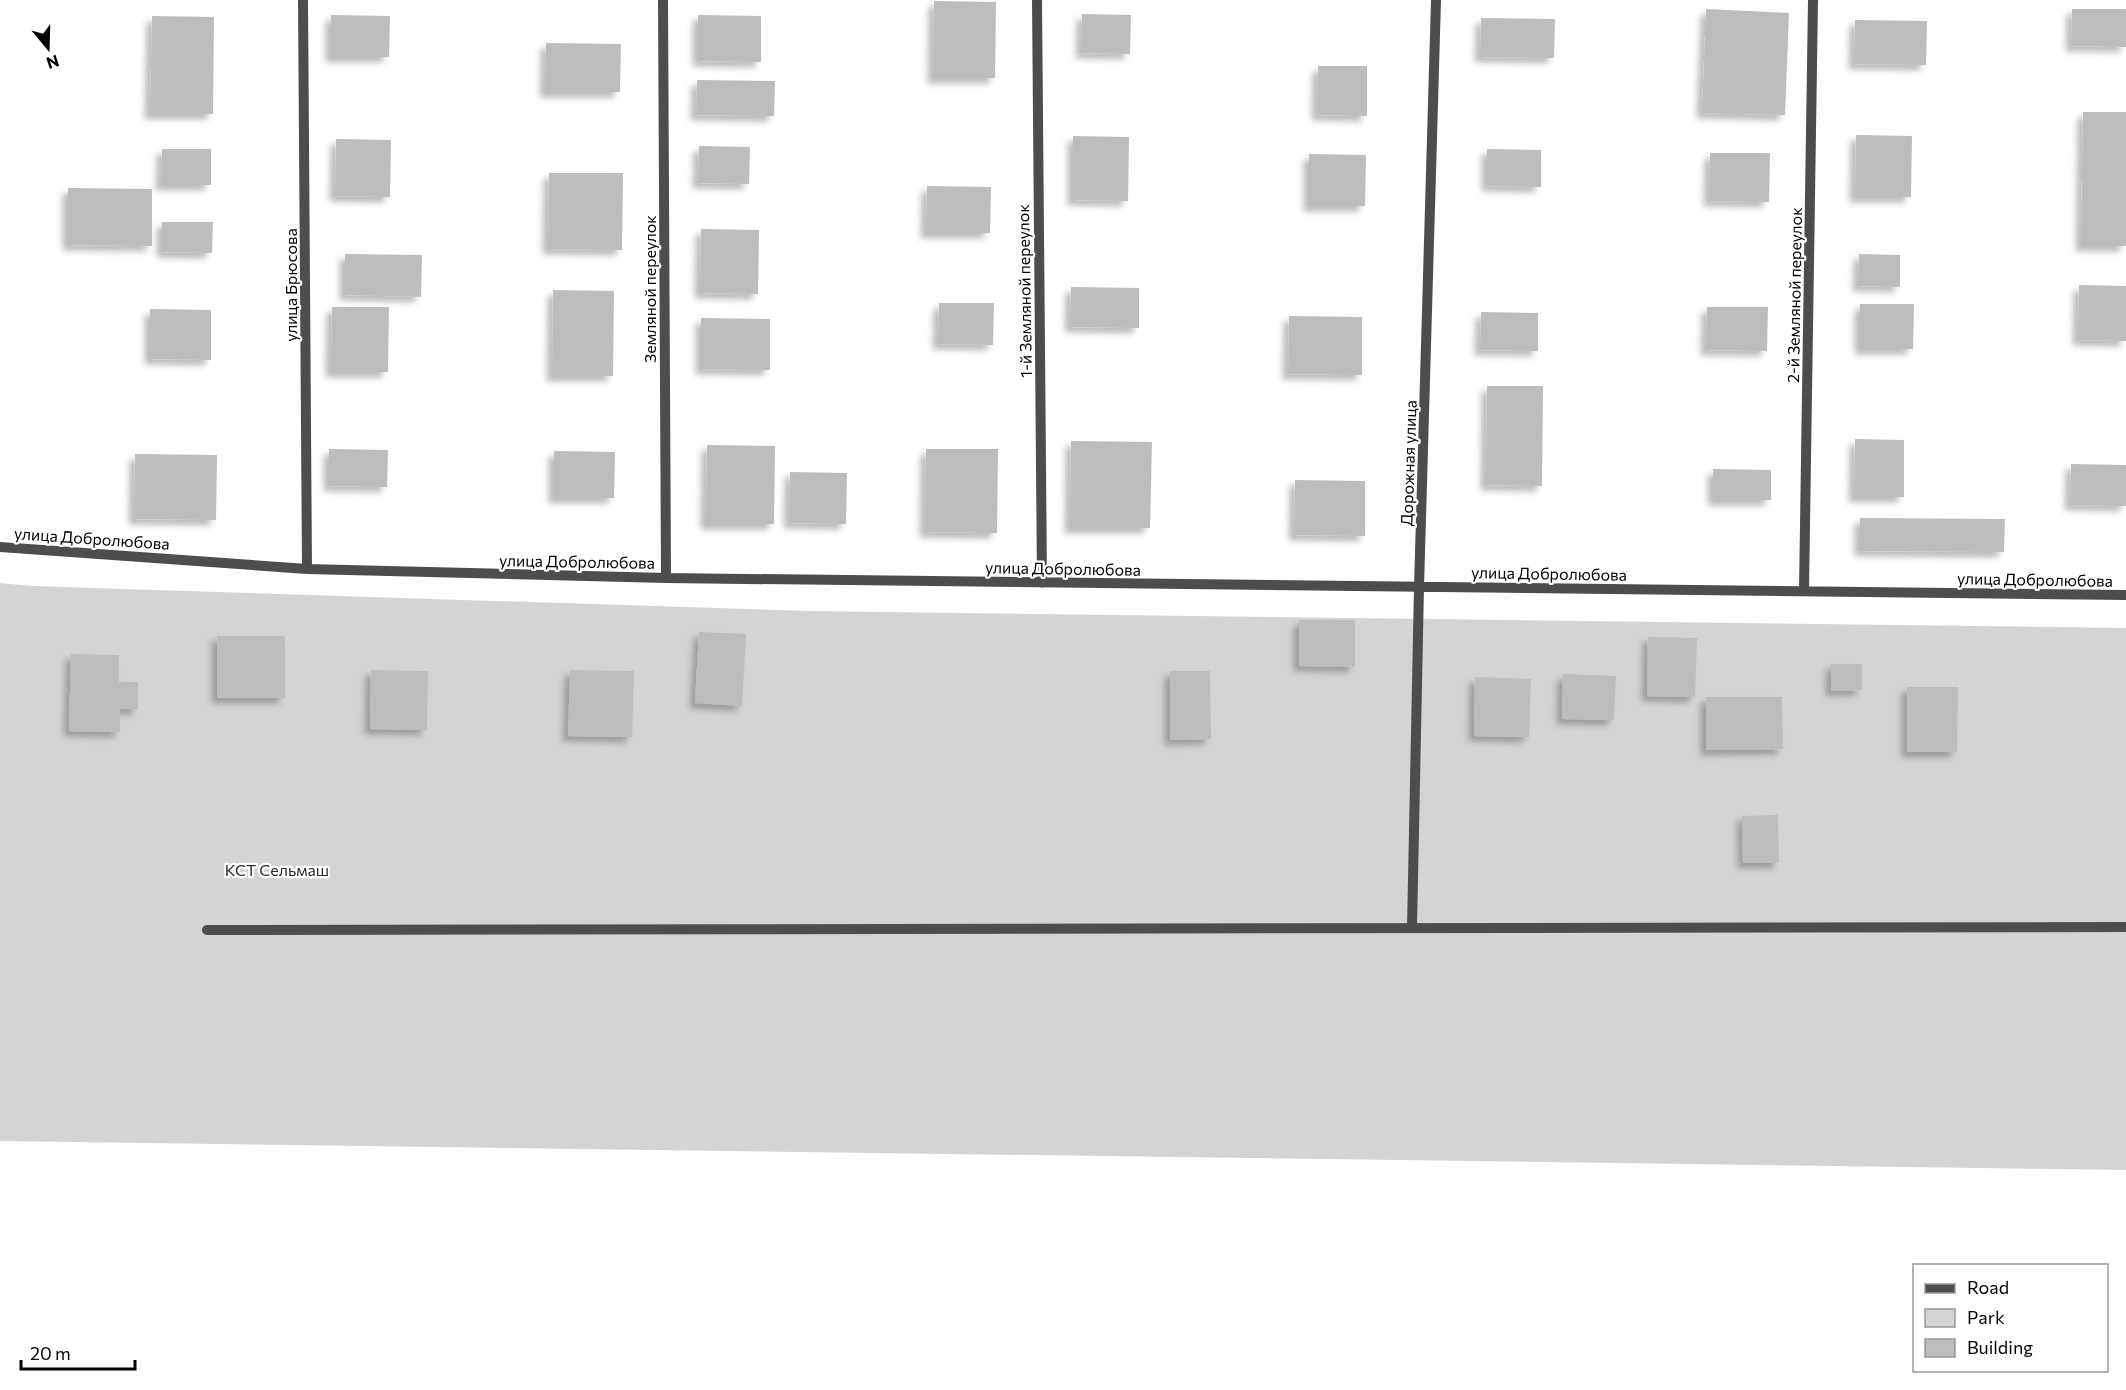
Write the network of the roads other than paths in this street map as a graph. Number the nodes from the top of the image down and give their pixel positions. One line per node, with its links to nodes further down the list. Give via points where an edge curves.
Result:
1 (303, 0): 7 (street, улица Брюсова)
2 (663, 0): 8 (street, Земляной переулок)
3 (1037, 0): 9 (street, 1-й Земляной переулок)
4 (1436, 0): 10 (street, Дорожная улица)
5 (1813, 0): 11 (street, 2-й Земляной переулок)
6 (0, 547): 7 (street, улица Добролюбова)
7 (307, 569): 8 (street, улица Добролюбова)
8 (666, 578): 9 (street, улица Добролюбова)
9 (1042, 583): 10 (street, улица Добролюбова)
10 (1419, 587): 11 (street, улица Добролюбова); 14 (street, Дорожная улица)
11 (1804, 591): 12 (street, улица Добролюбова)
12 (2126, 595)
13 (2126, 927): 14 (street)
14 (1413, 928): 15 (street)
15 (207, 930)

